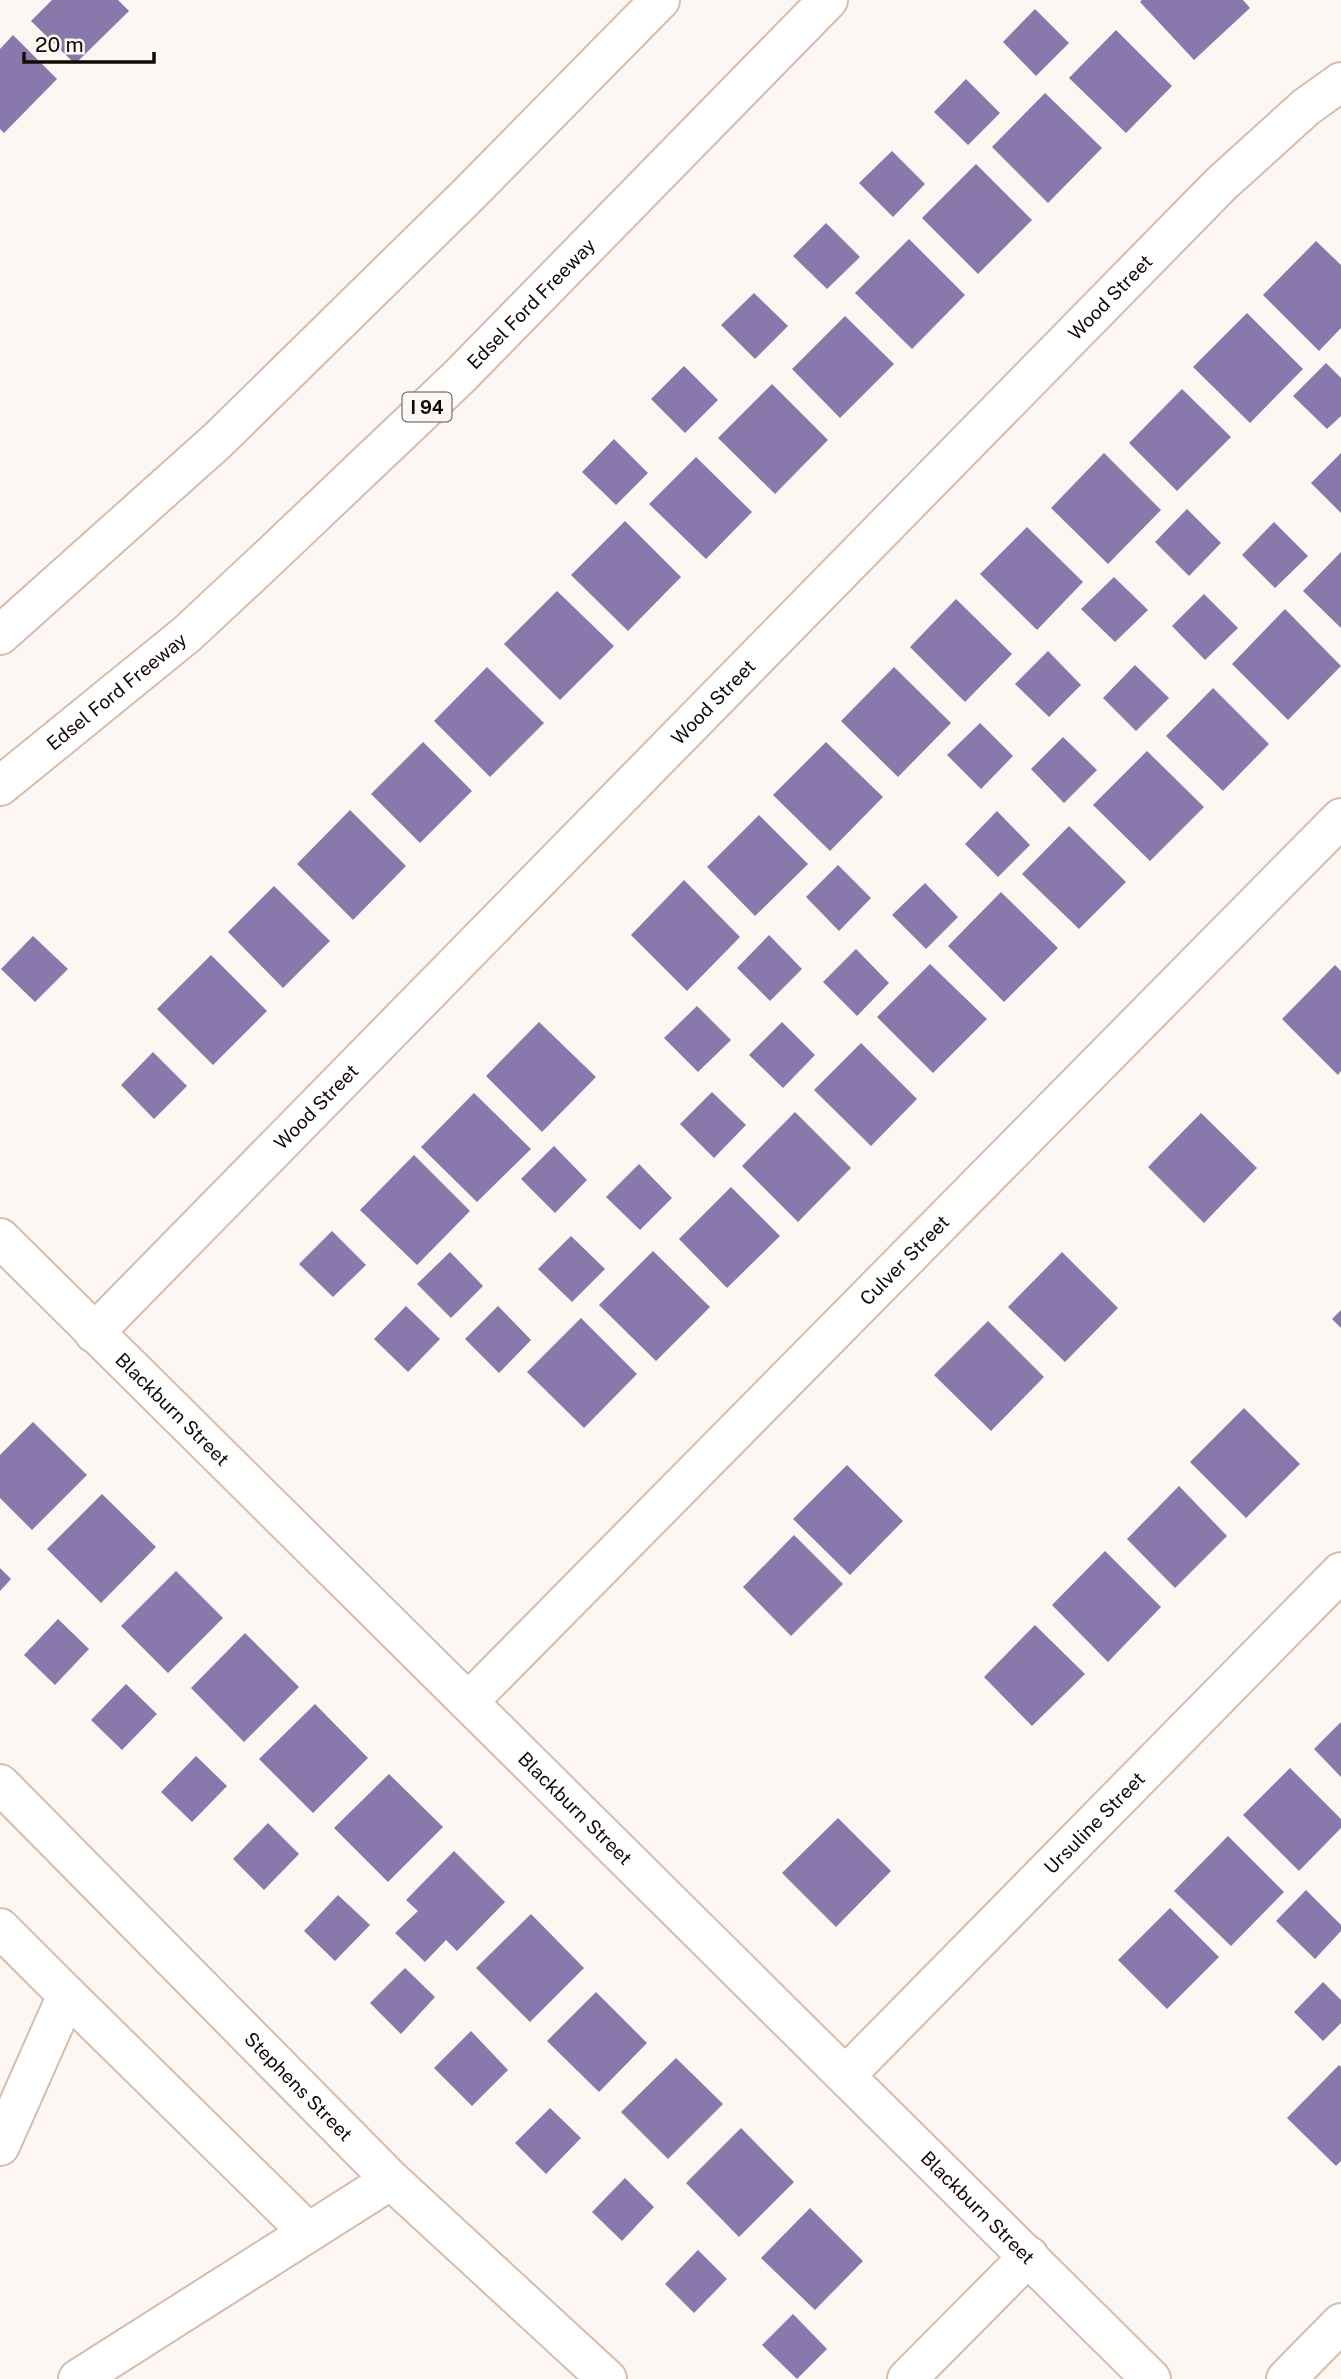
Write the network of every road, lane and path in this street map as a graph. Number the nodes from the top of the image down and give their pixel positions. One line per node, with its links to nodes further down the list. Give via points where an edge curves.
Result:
1 (660, 0): 4 (main road, via 218,441)
2 (828, 0): 5 (main road, Edsel Ford Freeway / I 94, via 459,377 272,555 187,634)
3 (1341, 82): 8 (main road, Wood Street, via 1306,107 1211,194)
4 (0, 635)
5 (0, 786)
6 (1341, 818): 10 (main road, Culver Street)
7 (0, 1238): 8 (main road, Blackburn Street)
8 (93, 1333): 10 (main road, Blackburn Street)
9 (1341, 1572): 14 (main road, Ursuline Street)
10 (468, 1702): 14 (main road, Blackburn Street)
11 (0, 1784): 16 (main road, Stephens Street)
12 (0, 1928): 13 (main road)
13 (67, 1995): 15 (main road); 17 (main road)
14 (846, 2075): 18 (main road, Blackburn Street)
15 (0, 2146)
16 (391, 2179): 17 (main road); 21 (main road, Stephens Street)
17 (308, 2232): 20 (main road)
18 (1029, 2256): 22 (main road); 23 (main road, Blackburn Street)
19 (1341, 2323): 24 (main road)
20 (78, 2379)
21 (607, 2379)
22 (907, 2379)
23 (1151, 2379)
24 (1286, 2379)

